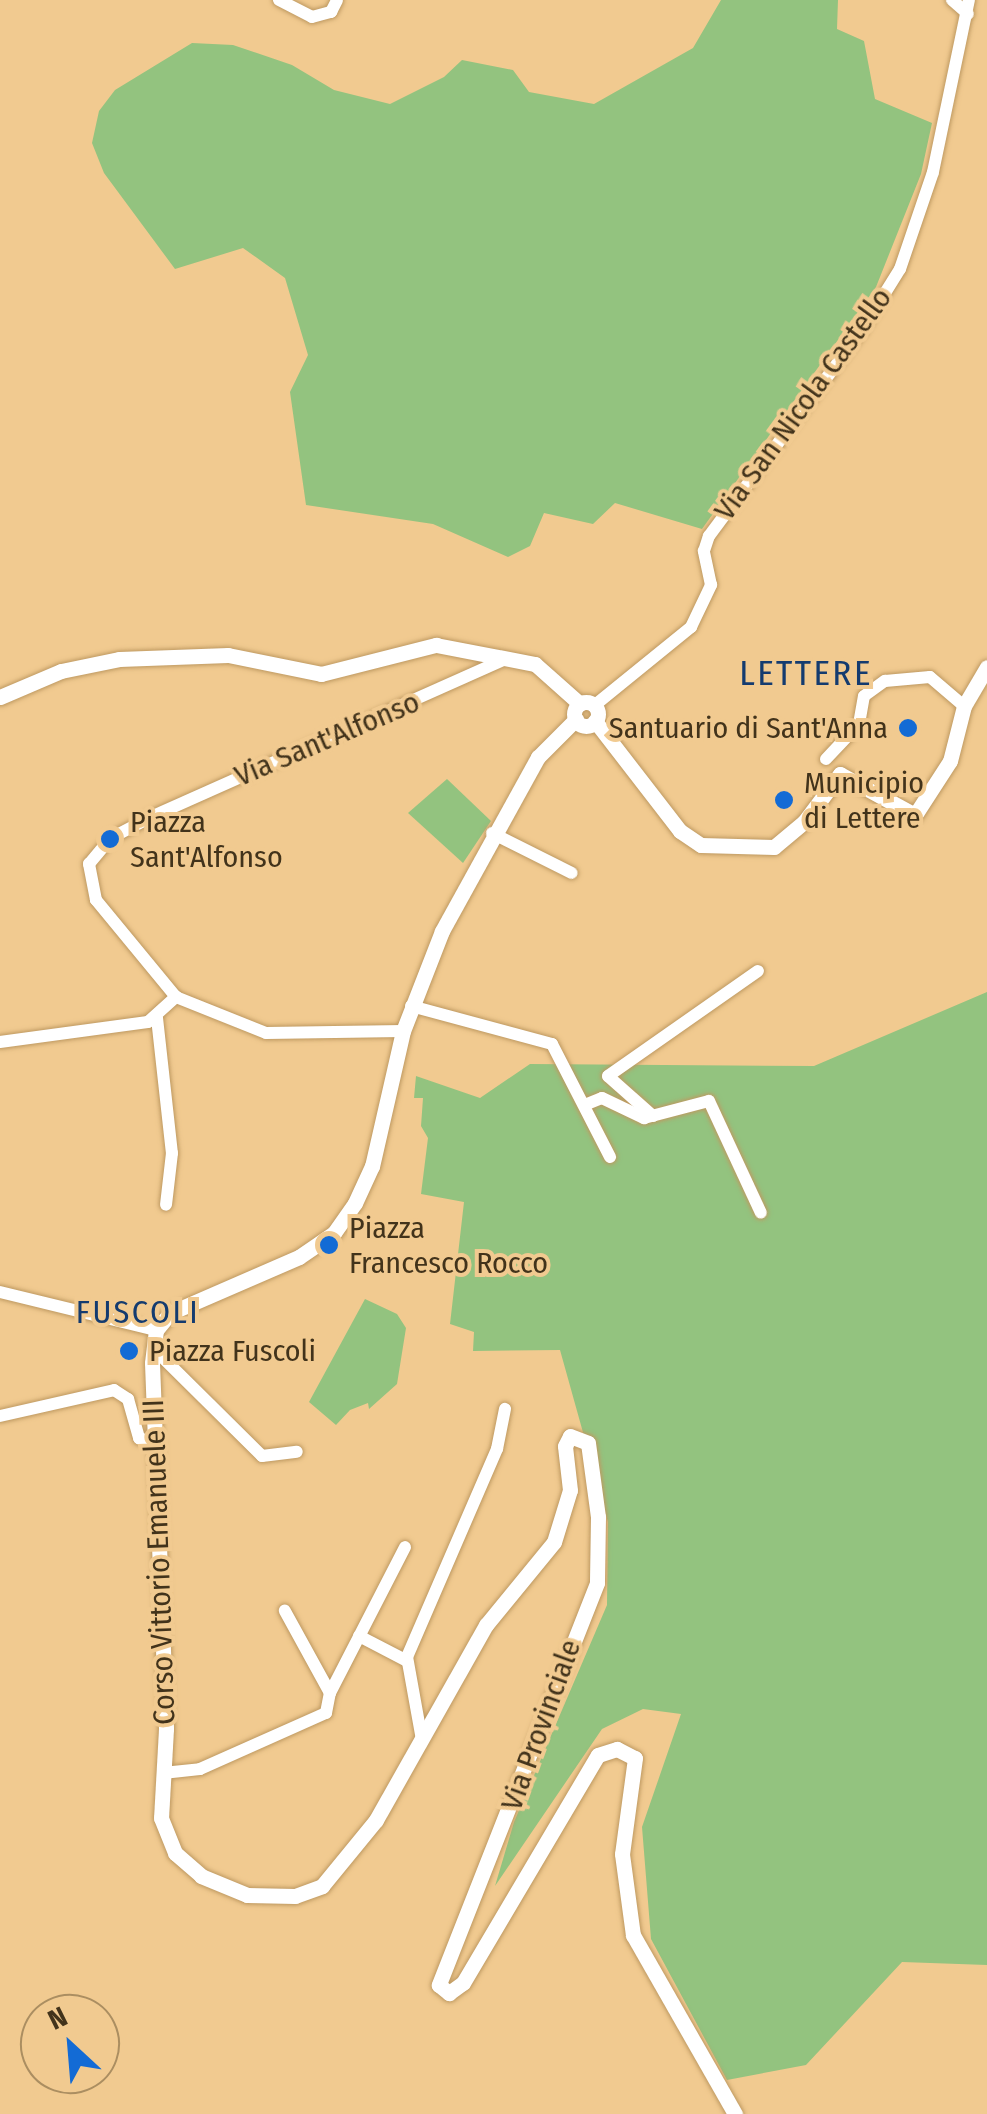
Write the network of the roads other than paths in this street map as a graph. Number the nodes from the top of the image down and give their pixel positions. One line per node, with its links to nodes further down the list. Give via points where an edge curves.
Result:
1 (278, 0): 2 (street, via 312,17 332,12)
2 (336, 0)
3 (952, 0): 4 (street)
4 (969, 7): 9 (street, Via San Nicola Castello, via 933,172 900,269 709,536 704,551 711,585 690,626)
5 (501, 661): 7 (street, via 417,646 321,674 228,655 177,654 61,672); 9 (street, via 551,672); 14 (street, Via Sant'Alfonso, via 153,816 93,853 89,884 134,952)
6 (987, 667): 8 (street)
7 (0, 697)
8 (964, 706): 9 (street, via 950,761 915,815 840,774 804,822 774,847 701,844 680,831); 10 (street, via 930,677 885,680 864,696 864,714)
9 (587, 713): 11 (street, via 538,757)
10 (826, 759)
11 (492, 833): 12 (street); 15 (street)
12 (572, 873)
13 (758, 972): 20 (street, via 608,1076)
14 (176, 996): 16 (street); 17 (street, via 266,1033)
15 (411, 1006): 17 (street); 19 (street, via 552,1044)
16 (157, 1018): 18 (street); 22 (street, via 172,1153)
17 (403, 1031): 25 (street, via 372,1166 334,1233 299,1257 170,1313)
18 (0, 1042)
19 (587, 1104): 20 (street, via 602,1098); 21 (street)
20 (653, 1116): 23 (street, via 701,1101 716,1105)
21 (610, 1157)
22 (166, 1205)
23 (761, 1213)
24 (0, 1292): 25 (street)
25 (156, 1330): 26 (street, Corso Vittorio Emanuele III)
26 (154, 1348): 29 (street, Corso Vittorio Emanuele III); 30 (street, via 262,1456)
27 (505, 1410): 34 (street, via 497,1449 424,1606)
28 (0, 1416): 29 (street, via 114,1390 128,1399 140,1438)
29 (158, 1445): 37 (street, Corso Vittorio Emanuele III)
30 (297, 1452)
31 (405, 1548): 33 (street)
32 (285, 1611): 35 (street)
33 (359, 1636): 34 (street); 35 (street)
34 (407, 1661): 36 (street)
35 (330, 1693): 37 (street, via 326,1713 273,1739 200,1769)
36 (423, 1742): 38 (street, Via Provinciale, via 376,1820 322,1886 294,1896 247,1895 202,1876); 39 (street, Via Provinciale, via 486,1625 554,1542 570,1490 570,1436 588,1442 598,1518 597,1583 439,1985 448,1994 462,1983 598,1754 617,1749 635,1758 622,1854 633,1935)
37 (164, 1773): 38 (street, Corso Vittorio Emanuele III, via 161,1818)
38 (175, 1853)
39 (735, 2114)

